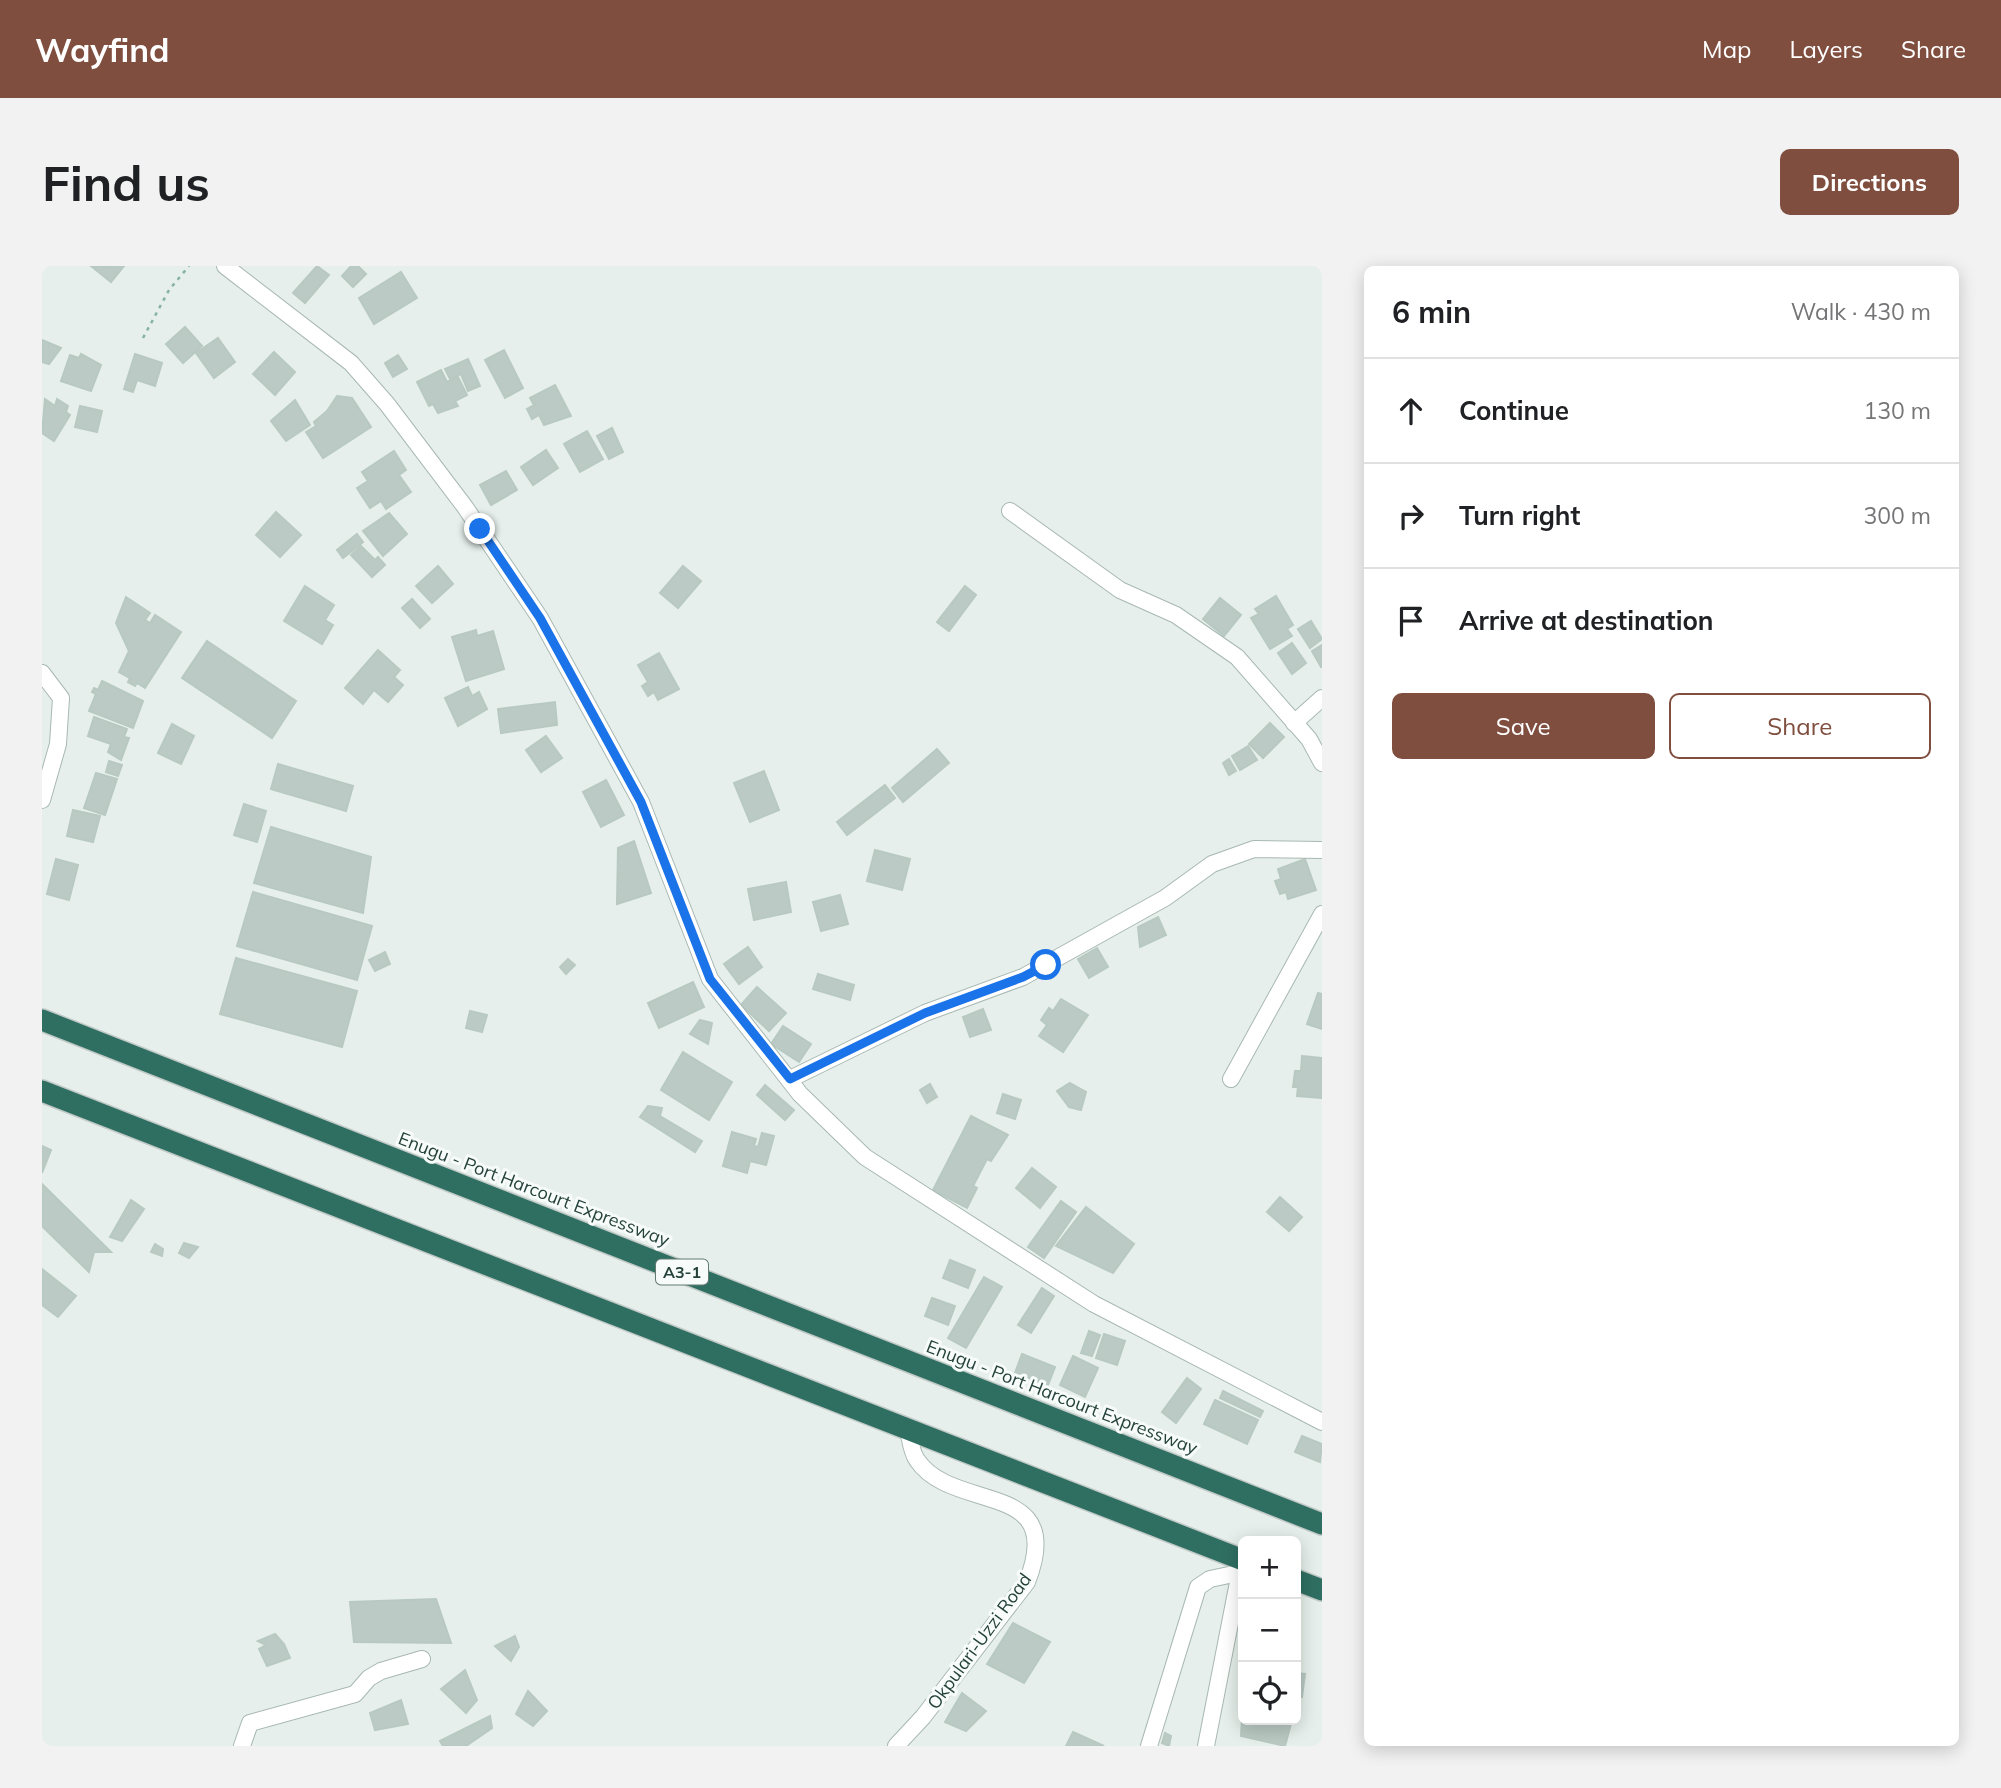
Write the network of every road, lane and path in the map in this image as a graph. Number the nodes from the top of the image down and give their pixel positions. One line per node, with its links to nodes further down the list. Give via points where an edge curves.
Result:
1 (189, 266): 3 (path, via 169,290)
2 (225, 266): 13 (street, via 351,363 465,507 540,618 641,802 710,979)
3 (143, 338)
4 (1010, 511): 7 (street, via 1120,590 1177,615 1237,657)
5 (42, 673): 9 (street, via 61,698 58,744)
6 (1322, 698): 7 (street)
7 (1294, 723): 8 (street)
8 (1322, 763)
9 (42, 800)
10 (1322, 850): 13 (street, via 1254,849 1212,864 1165,898 1023,977 925,1013)
11 (1322, 914): 14 (street)
12 (42, 1020): 18 (highway, Enugu - Port Harcourt Expressway / A3-1)
13 (790, 1079): 16 (street, via 865,1157 1094,1304)
14 (1231, 1079)
15 (42, 1091): 17 (highway)
16 (1322, 1422)
17 (908, 1429): 19 (highway); 26 (street, Okpulari-Uzzi Road, via 915,1458 924,1468 948,1483 1011,1504 1026,1516 1034,1533 1036,1560 1027,1582)
18 (1322, 1524)
19 (1238, 1566)
20 (1238, 1569): 27 (street, via 1198,1587)
21 (1301, 1582): 23 (highway)
22 (1238, 1588): 28 (street)
23 (1322, 1590)
24 (422, 1659): 25 (street, via 381,1671 355,1693 250,1723)
25 (242, 1746)
26 (896, 1746)
27 (1149, 1746)
28 (1206, 1746)

